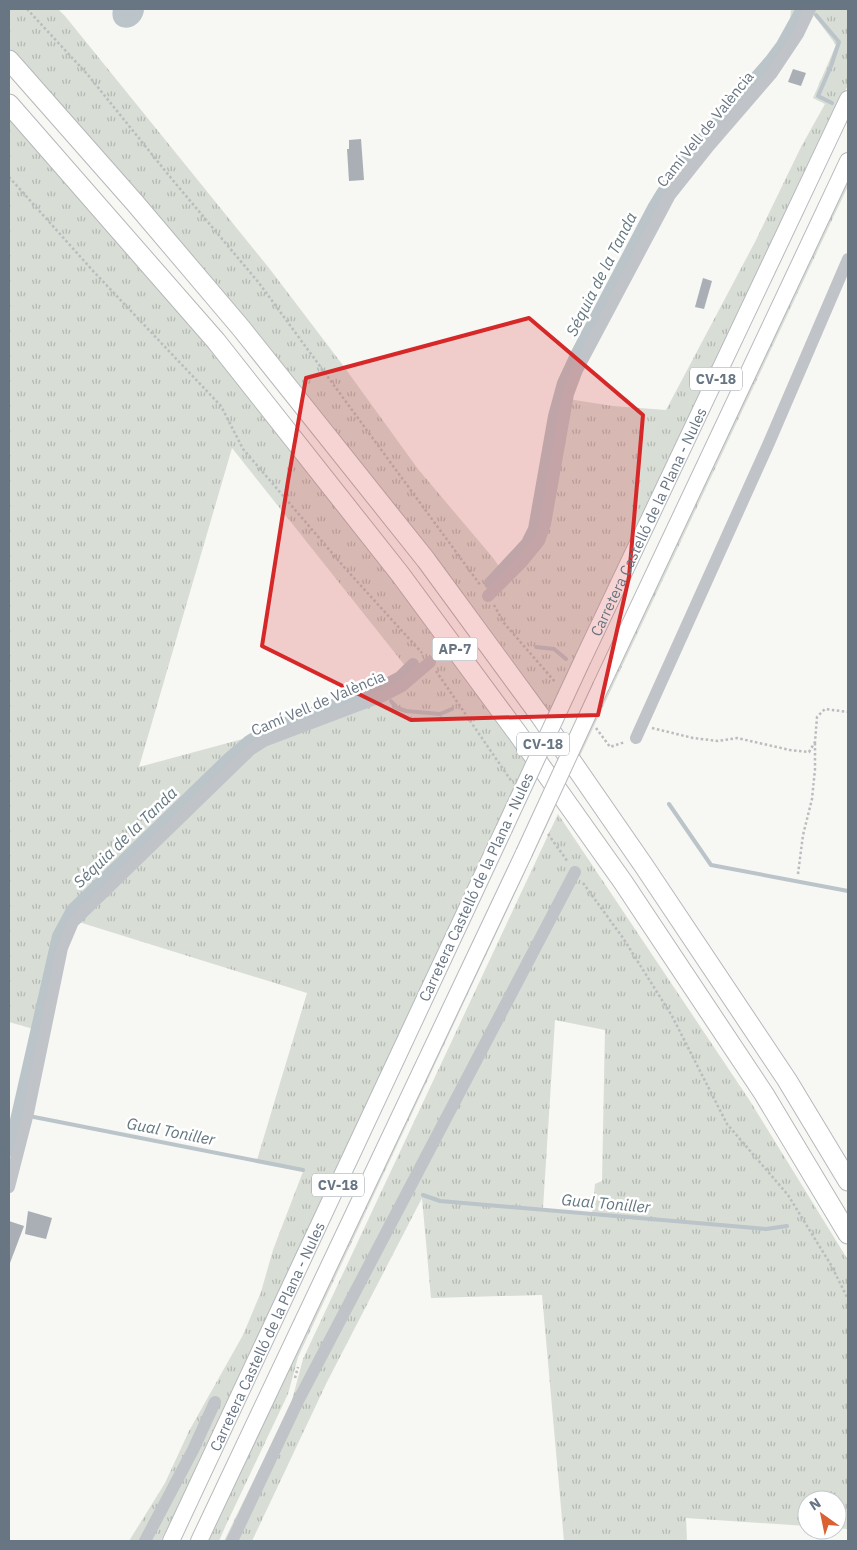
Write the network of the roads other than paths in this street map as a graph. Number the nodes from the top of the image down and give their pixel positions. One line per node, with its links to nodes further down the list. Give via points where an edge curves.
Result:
1 (810, 9): 7 (street, Camí Vell de València, via 772,73 670,194 577,370 568,394 545,524 539,541)
2 (9, 60): 11 (highway, AP-7, via 241,328 426,560 547,724)
3 (848, 99): 18 (main road, Carretera Castelló de la Plana - Nules / CV-18, bridge)
4 (9, 104): 15 (highway, AP-7, via 216,341 400,574 623,882 764,1094)
5 (848, 161): 19 (main road, Carretera Castelló de la Plana - Nules / CV-18, bridge)
6 (848, 259): 9 (street)
7 (488, 596)
8 (430, 662): 14 (street, Camí Vell de València, via 402,686 383,696 264,741 250,750 73,922 62,948)
9 (636, 738)
10 (575, 872): 20 (street, via 298,1401)
11 (787, 1080): 12 (street); 13 (highway, AP-7)
12 (848, 1173)
13 (848, 1181)
14 (9, 1187)
15 (848, 1234)
16 (215, 1402): 17 (street)
17 (145, 1541)
18 (170, 1541)
19 (200, 1541)
20 (232, 1541)

